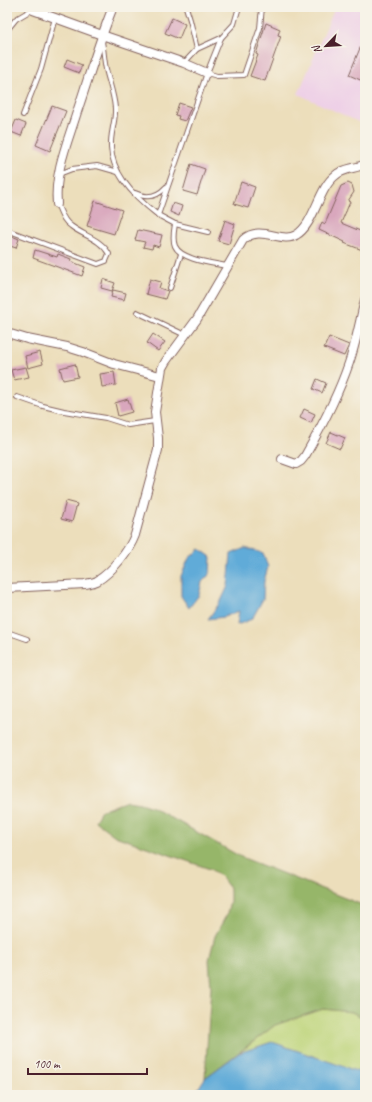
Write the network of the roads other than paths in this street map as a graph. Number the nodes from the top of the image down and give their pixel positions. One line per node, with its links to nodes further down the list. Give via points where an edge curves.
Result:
1 (113, 7): 9 (street)
2 (186, 7): 11 (lane)
3 (239, 7): 10 (lane, via 234,24)
4 (253, 7): 6 (lane)
5 (33, 8): 7 (street); 8 (lane, via 16,19)
6 (261, 9): 13 (lane, via 260,28 244,75 217,76)
7 (55, 17): 9 (street); 14 (lane, via 41,69)
8 (7, 30)
9 (102, 36): 12 (street); 16 (lane, via 115,106 110,147); 17 (street)
10 (221, 38): 11 (lane); 13 (lane)
11 (197, 49): 12 (lane)
12 (184, 63): 13 (street)
13 (208, 73): 18 (lane)
14 (23, 115)
15 (365, 164): 26 (street, via 337,174 330,181 306,226 300,232 289,238 268,234 247,237)
16 (118, 172): 17 (lane, via 97,166); 19 (lane)
17 (59, 174): 20 (street)
18 (167, 186): 19 (lane, via 154,196 141,196); 21 (lane)
19 (133, 192): 21 (lane, via 144,205)
20 (57, 204): 23 (lane, via 70,226 106,248 109,254 106,261 98,264)
21 (158, 215): 22 (lane)
22 (175, 224): 24 (lane); 25 (lane, via 174,245)
23 (7, 230)
24 (208, 232)
25 (182, 254): 26 (lane); 27 (lane)
26 (228, 266): 31 (street)
27 (170, 288)
28 (365, 300): 35 (street, via 349,364 328,415 301,461 296,464)
29 (138, 312): 31 (lane)
30 (7, 333): 32 (street, via 67,347 114,364)
31 (185, 335): 32 (street, via 166,361)
32 (160, 376): 34 (street)
33 (16, 397): 34 (lane, via 43,406 106,418 128,425)
34 (155, 421): 36 (street, via 158,450 131,546 105,575 96,581 85,584)
35 (282, 459)
36 (7, 588)
37 (7, 632): 38 (lane)
38 (27, 639)

